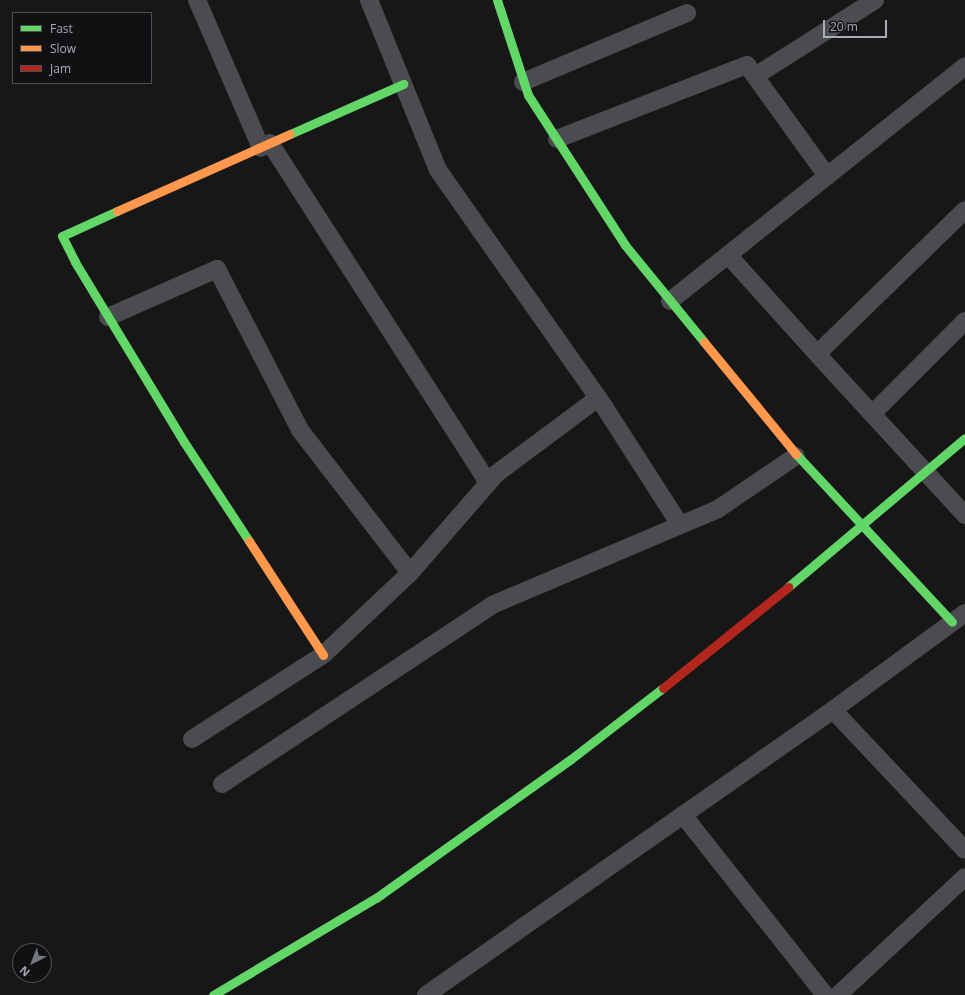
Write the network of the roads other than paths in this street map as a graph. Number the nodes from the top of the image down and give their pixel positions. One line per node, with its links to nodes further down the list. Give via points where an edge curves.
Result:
1 (197, 0): 11 (street)
2 (369, 0): 9 (street)
3 (875, 0): 7 (street)
4 (499, 1): 8 (street)
5 (687, 13): 8 (street)
6 (965, 66): 12 (street)
7 (755, 76): 10 (street, via 747,66); 12 (street)
8 (523, 82): 10 (street, via 528,95)
9 (403, 84): 11 (street); 19 (street, via 438,170)
10 (556, 139): 15 (street, via 625,245)
11 (265, 145): 16 (street, via 62,236); 24 (street)
12 (827, 176): 14 (street)
13 (965, 210): 18 (street)
14 (728, 255): 15 (street); 18 (street)
15 (670, 301): 22 (street)
16 (108, 317): 28 (street, via 217,269 300,430); 30 (street, via 184,442)
17 (965, 321): 20 (street)
18 (817, 354): 20 (street)
19 (598, 398): 24 (street, via 496,474); 26 (street)
20 (872, 414): 23 (street)
21 (965, 438): 23 (street)
22 (796, 456): 26 (street, via 718,509); 27 (street)
23 (927, 473): 25 (street); 27 (street)
24 (488, 483): 28 (street)
25 (965, 515)
26 (680, 525): 33 (street, via 492,605)
27 (862, 528): 29 (street); 37 (street, via 723,642 571,759 376,898)
28 (410, 573): 30 (street)
29 (958, 618): 31 (street)
30 (323, 655): 32 (street)
31 (833, 710): 34 (street); 35 (street)
32 (192, 739)
33 (222, 784)
34 (683, 815): 38 (street); 39 (street)
35 (965, 850)
36 (965, 877): 40 (street)
37 (213, 995)
38 (426, 995)
39 (825, 995)
40 (838, 995)

